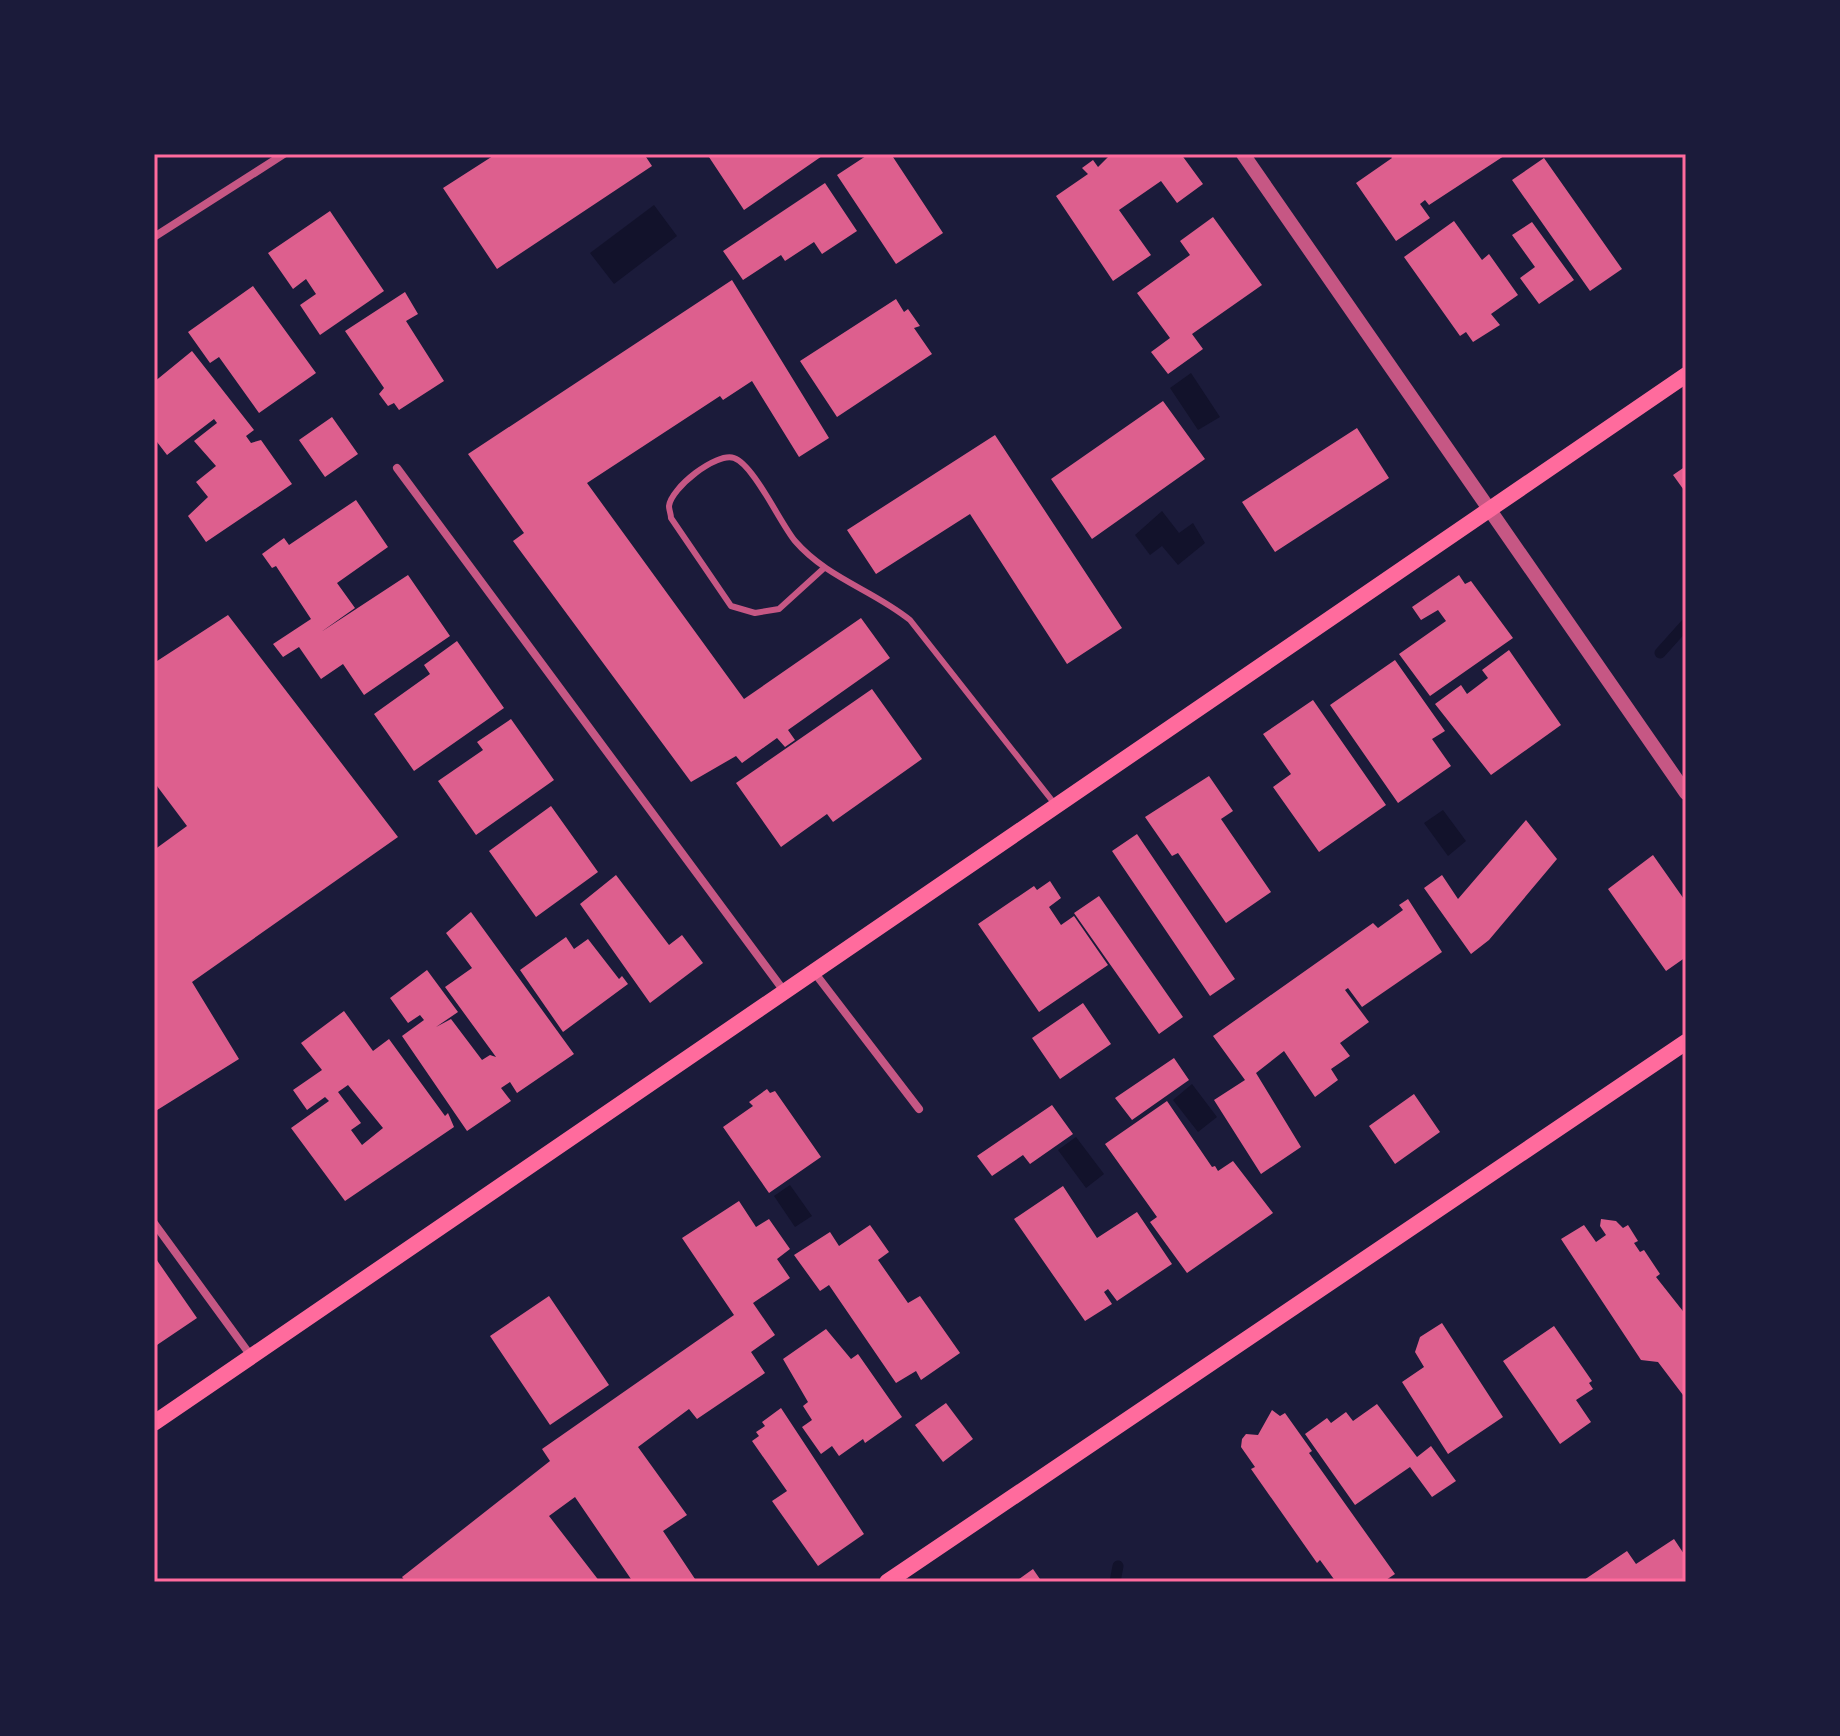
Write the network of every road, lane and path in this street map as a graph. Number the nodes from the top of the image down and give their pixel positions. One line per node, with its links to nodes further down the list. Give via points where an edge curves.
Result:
1 (284, 154): 3 (street)
2 (1243, 154): 6 (street)
3 (154, 237)
4 (1686, 375): 6 (main road)
5 (397, 468): 11 (street)
6 (1489, 510): 8 (street); 9 (main road)
7 (823, 569): 7 (lane, via 779,609 755,613 731,606 671,518 675,492 711,461 734,458 744,464 794,540); 9 (lane, via 884,599 910,620)
8 (1686, 793)
9 (1056, 806): 10 (main road)
10 (814, 972): 11 (main road); 13 (street)
11 (785, 991): 15 (main road)
12 (1686, 1042): 17 (main road)
13 (919, 1109)
14 (154, 1223): 15 (street)
15 (251, 1356): 16 (main road)
16 (154, 1423)
17 (887, 1582)

